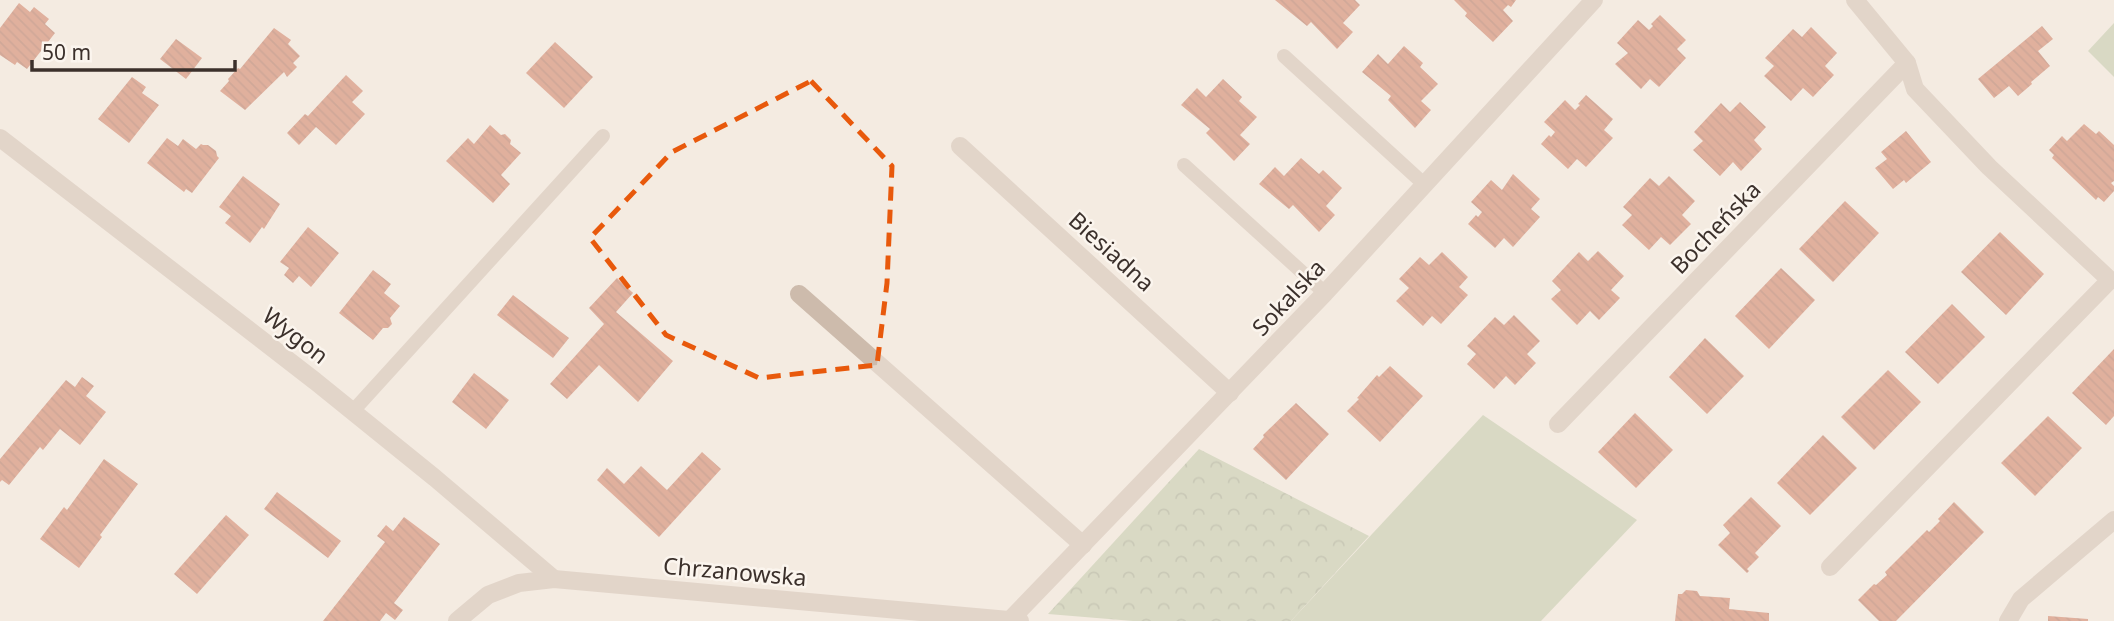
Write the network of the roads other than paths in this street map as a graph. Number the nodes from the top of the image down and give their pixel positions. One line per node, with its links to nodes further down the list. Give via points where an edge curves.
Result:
1 (1594, 0): 9 (street, Sokalska)
2 (1855, 0): 4 (street)
3 (1284, 55): 9 (lane)
4 (1907, 63): 10 (street, via 1915,89 1989,167); 15 (street, Bocheńska)
5 (604, 136): 14 (lane)
6 (0, 138): 14 (street, Wygon)
7 (960, 146): 13 (street, Biesiadna)
8 (1184, 165): 11 (lane)
9 (1425, 185): 11 (street, Sokalska)
10 (2112, 282): 18 (street)
11 (1325, 293): 13 (street, Sokalska)
12 (799, 294): 17 (street)
13 (1230, 393): 17 (street, Sokalska)
14 (353, 411): 19 (street, Wygon)
15 (1558, 424)
16 (2114, 520): 22 (street, via 2021,599)
17 (1083, 545): 21 (street, Sokalska)
18 (1830, 567)
19 (554, 579): 20 (street, Chrzanowska, via 519,583 488,595); 21 (street, Chrzanowska)
20 (457, 621)
21 (1016, 621)
22 (2008, 621)

